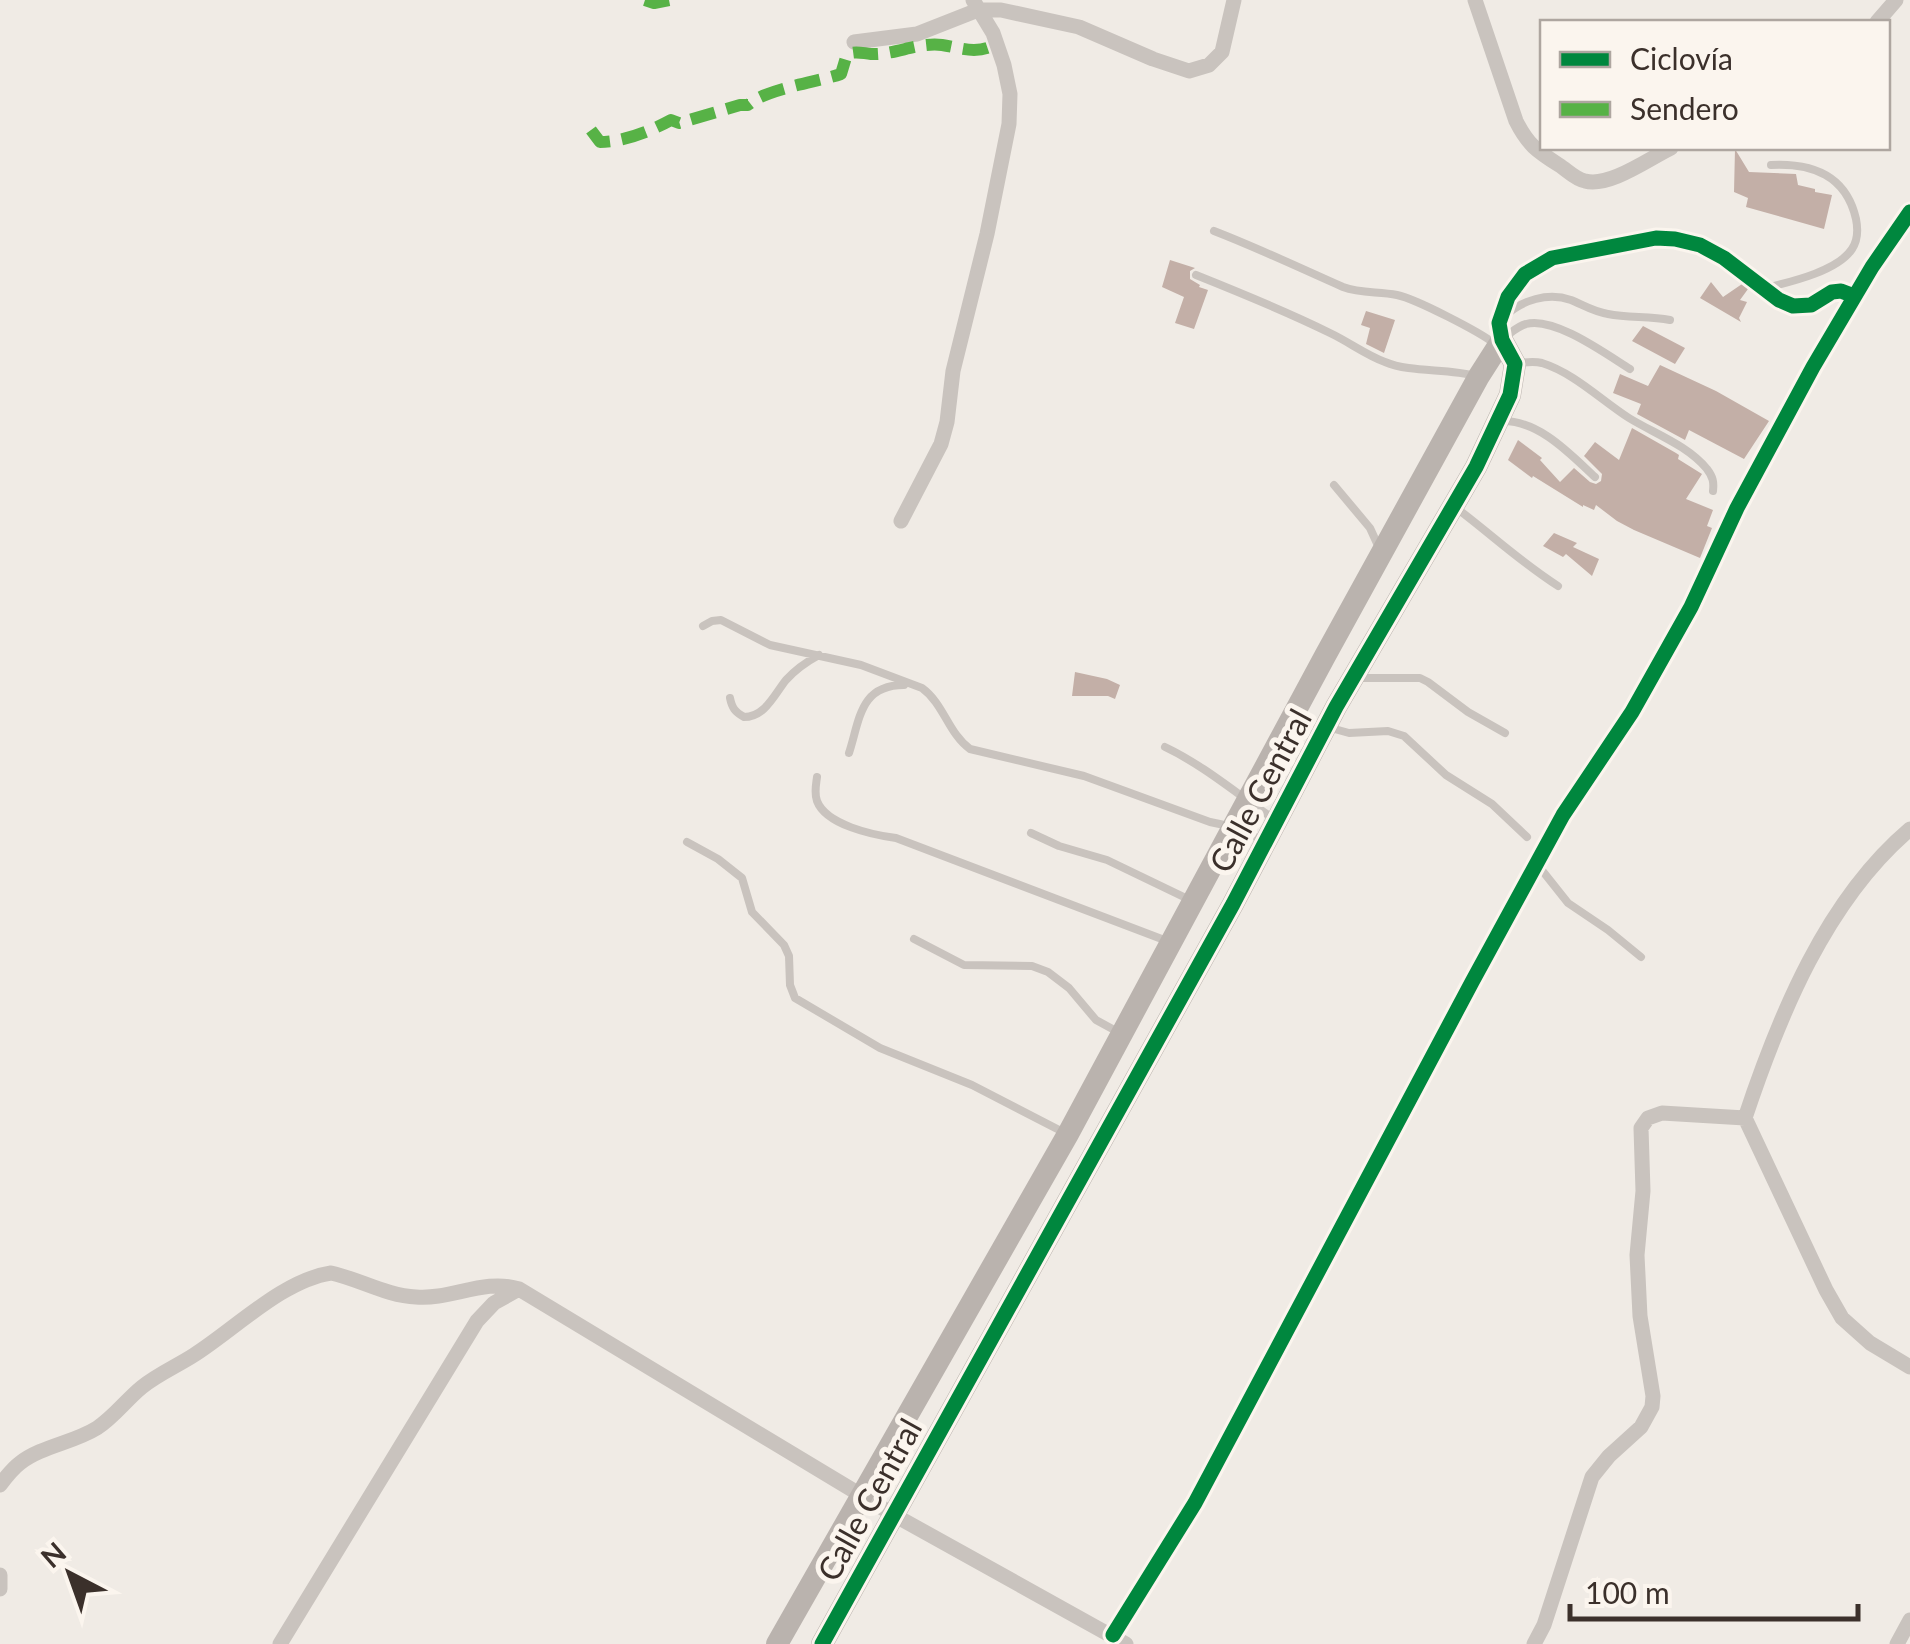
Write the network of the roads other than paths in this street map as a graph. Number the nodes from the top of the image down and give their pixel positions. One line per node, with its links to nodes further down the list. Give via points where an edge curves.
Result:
1 (1234, 0): 4 (street, via 1222,52 1189,71 1079,27)
2 (1475, 0): 7 (street, via 1516,121 1535,151 1591,183)
3 (1896, 0): 5 (street)
4 (975, 5): 6 (street, via 917,34); 24 (street, via 1004,65 1010,94 1005,149 941,444)
5 (1880, 20)
6 (854, 42)
7 (1667, 150)
8 (1771, 165): 12 (lane, via 1800,167 1840,184 1858,230 1848,254 1825,270)
9 (1910, 212): 13 (street)
10 (1214, 231): 15 (lane, via 1346,288 1397,295)
11 (1196, 274): 18 (lane, via 1383,362)
12 (1766, 288): 13 (street, Calle Central, via 1793,306 1841,290); 15 (street, Calle Central, via 1700,245 1656,238 1536,266 1508,297)
13 (1854, 296): 45 (street, via 1737,508 1691,607)
14 (1670, 320): 15 (lane, via 1612,316 1550,297 1518,306)
15 (1499, 336): 16 (street); 17 (lane, via 1530,322 1550,325); 18 (street, Calle Central)
16 (1515, 364): 19 (street, Calle Central); 22 (lane, via 1545,364 1669,440 1705,466)
17 (1630, 368)
18 (1479, 376): 25 (street, Calle Central)
19 (1497, 422): 20 (lane, via 1544,434); 23 (street, Calle Central)
20 (1595, 477)
21 (1334, 484): 25 (lane, via 1370,528)
22 (1713, 491)
23 (1454, 506): 26 (lane); 29 (street, Calle Central)
24 (901, 522)
25 (1381, 554): 37 (street, Calle Central)
26 (1558, 586)
27 (703, 626): 28 (lane, via 721,620 770,645)
28 (822, 654): 30 (lane); 31 (lane, via 796,670 752,717 737,713)
29 (1353, 678): 32 (street, Calle Central); 33 (lane, via 1420,678)
30 (914, 686): 35 (lane, via 887,686 868,698); 39 (lane, via 937,701 970,749 1084,776)
31 (730, 698)
32 (1327, 726): 38 (street, Calle Central); 42 (lane, via 1404,736)
33 (1505, 733)
34 (1165, 748): 37 (lane)
35 (850, 753)
36 (817, 777): 48 (lane, via 818,803 832,819)
37 (1248, 801): 38 (lane); 39 (street, Calle Central)
38 (1277, 820): 44 (street, Calle Central)
39 (1234, 827): 44 (lane); 46 (street, Calle Central)
40 (1910, 829): 51 (street, via 1828,930 1791,996)
41 (1032, 833): 46 (lane)
42 (1527, 837)
43 (687, 842): 52 (lane, via 742,878 752,912 789,956 796,998 880,1048)
44 (1266, 842): 57 (street, Calle Central)
45 (1537, 863): 49 (lane, via 1568,903); 61 (street)
46 (1194, 902): 48 (street, Calle Central)
47 (914, 939): 50 (lane, via 964,965 1048,972 1096,1020)
48 (1171, 943): 50 (street, Calle Central)
49 (1641, 957)
50 (1122, 1034): 52 (street, Calle Central)
51 (1746, 1118): 54 (street, via 1842,1318); 65 (street, via 1662,1113 1641,1128 1638,1270 1652,1407 1592,1476)
52 (1068, 1134): 56 (street, Calle Central)
53 (519, 1289): 55 (street, via 492,1284 412,1298 331,1273 296,1284 154,1378 92,1431 29,1456); 56 (street); 62 (street, via 477,1320)
54 (1910, 1367)
55 (0, 1486)
56 (861, 1495): 57 (street); 63 (street, Calle Central)
57 (894, 1515): 61 (street); 64 (street, Calle Central)
58 (0, 1575): 59 (street)
59 (0, 1590)
60 (1910, 1620): 66 (street)
61 (1119, 1640)
62 (280, 1644)
63 (778, 1644)
64 (822, 1644)
65 (1534, 1644)
66 (1897, 1644)

